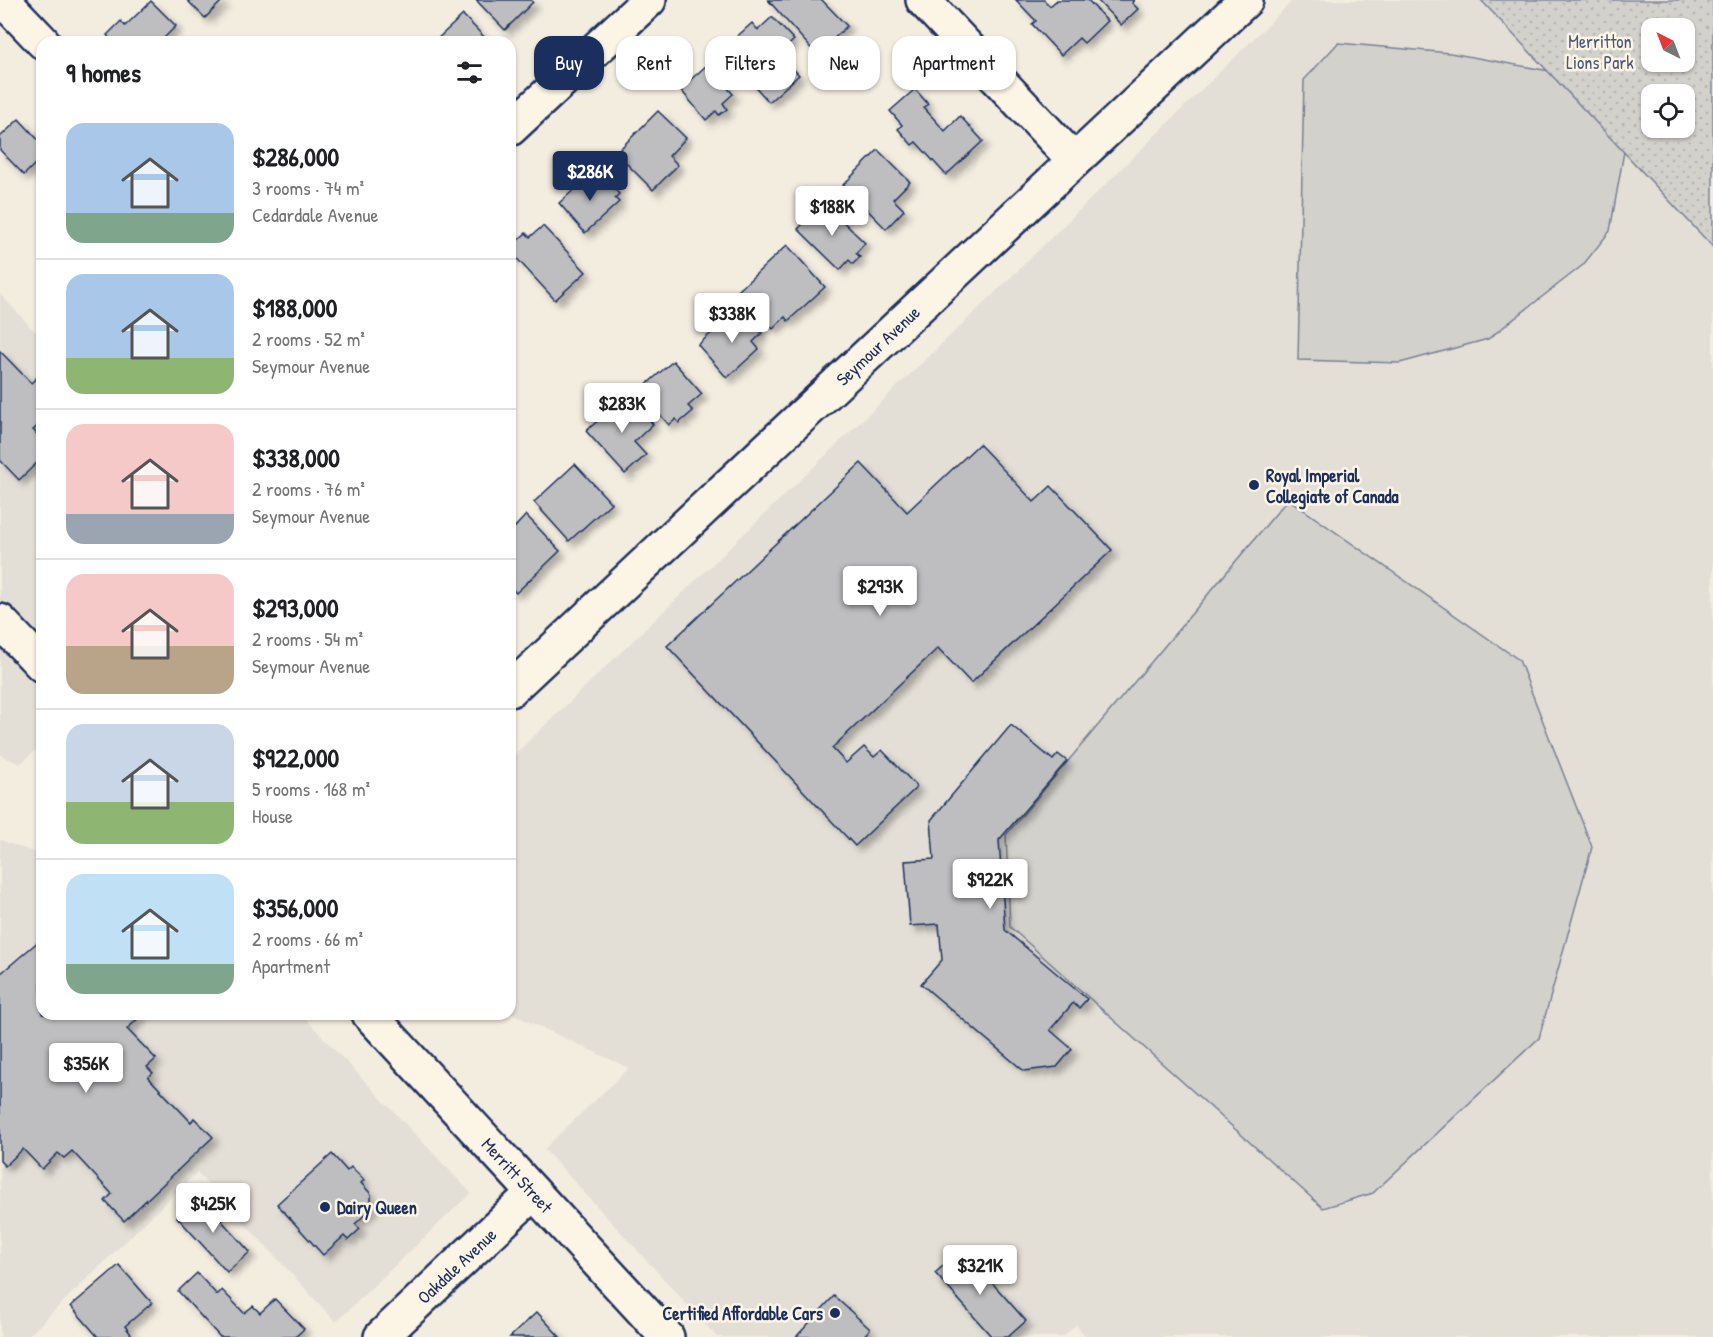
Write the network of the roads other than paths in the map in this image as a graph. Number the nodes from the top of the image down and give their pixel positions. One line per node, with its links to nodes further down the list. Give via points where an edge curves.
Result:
1 (649, 0): 6 (street)
2 (923, 0): 7 (street)
3 (1246, 0): 7 (street, Seymour Avenue)
4 (19, 5): 5 (street)
5 (39, 36)
6 (516, 123)
7 (1074, 160): 10 (street, Seymour Avenue)
8 (0, 621): 9 (street)
9 (36, 659)
10 (516, 684)
11 (374, 1020): 12 (street, Merritt Street)
12 (532, 1194): 13 (street, Oakdale Avenue); 14 (street, Merritt Street)
13 (381, 1337)
14 (667, 1337)

